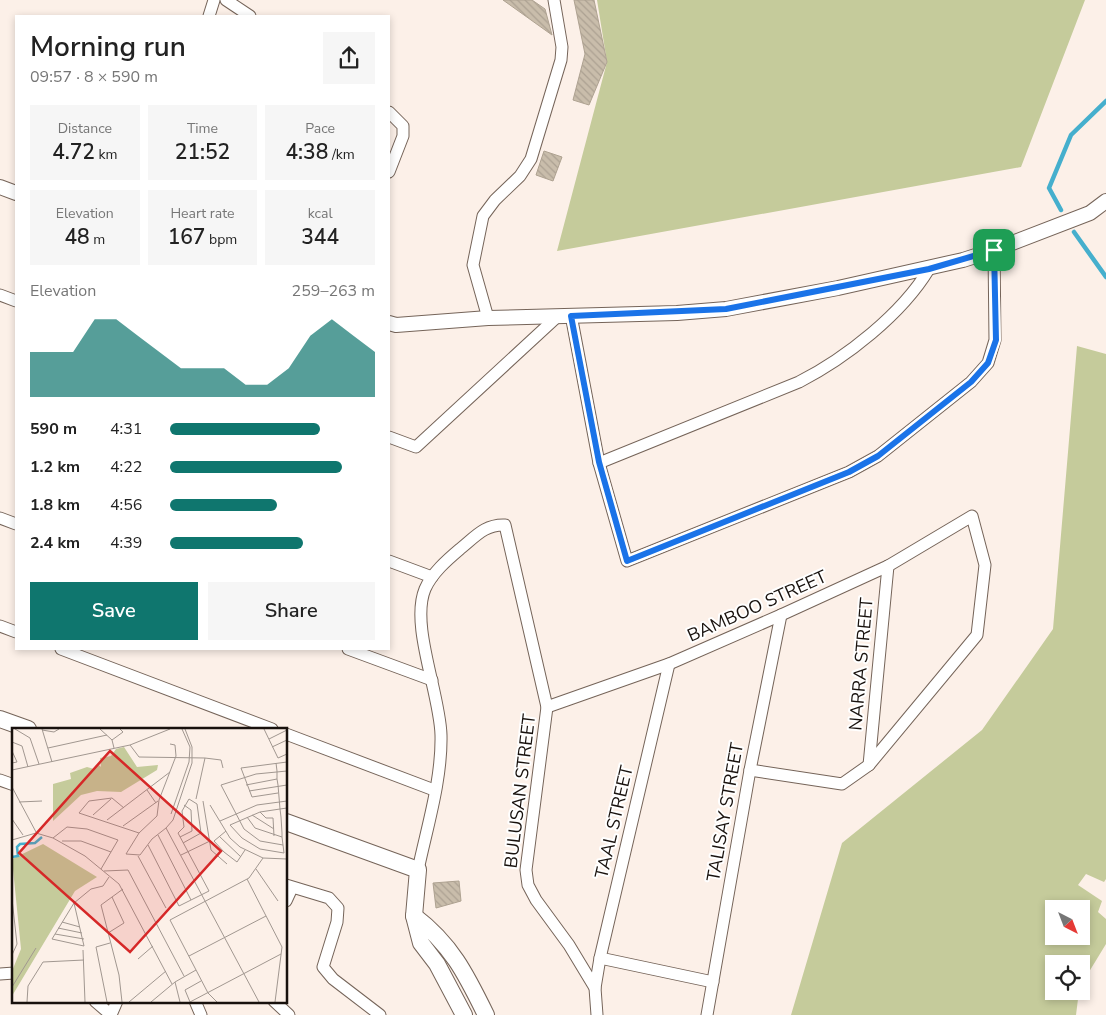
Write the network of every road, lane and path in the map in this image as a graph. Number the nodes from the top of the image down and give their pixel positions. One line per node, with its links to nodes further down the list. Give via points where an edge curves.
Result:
1 (214, 0): 4 (street)
2 (226, 0): 5 (street)
3 (554, 0): 16 (street, via 561,60 531,159 520,176 483,216 477,239 473,265)
4 (209, 15)
5 (248, 15)
6 (390, 113): 7 (street, via 403,126 403,131)
7 (390, 169)
8 (0, 187): 9 (street)
9 (15, 193)
10 (1106, 201): 11 (street, via 1090,213)
11 (994, 250): 12 (street); 19 (street, via 996,340 988,363 971,382 878,456 849,472 627,561)
12 (929, 269): 15 (street, via 726,309); 19 (street, via 901,307 820,371)
13 (0, 295): 14 (street)
14 (15, 301)
15 (565, 316): 16 (street); 18 (street, via 416,447); 19 (street)
16 (488, 318): 17 (street)
17 (390, 323)
18 (390, 437)
19 (599, 462)
20 (0, 518): 21 (street)
21 (15, 524)
22 (390, 561): 24 (street)
23 (888, 566): 25 (street, BAMBOO STREET); 37 (street, NARRA STREET); 37 (street, BAMBOO STREET, via 972,516 985,565 977,635)
24 (432, 577): 31 (street, via 421,606 421,624); 32 (street, BULUSAN STREET, via 484,529 505,525)
25 (781, 615): 30 (street, BAMBOO STREET); 38 (street, TALISAY STREET)
26 (0, 626): 27 (street)
27 (15, 632)
28 (64, 650): 35 (street)
29 (351, 650): 31 (street)
30 (669, 664): 32 (street, BAMBOO STREET); 46 (street, TAAL STREET)
31 (432, 680): 41 (street, via 441,736)
32 (547, 707): 48 (street, BULUSAN STREET, via 526,870 528,885)
33 (0, 719): 34 (main road)
34 (25, 728)
35 (269, 728)
36 (288, 735): 41 (street)
37 (869, 765): 38 (street, via 842,784)
38 (750, 770): 47 (street, TALISAY STREET)
39 (0, 780): 40 (street)
40 (12, 784)
41 (434, 790): 43 (street)
42 (288, 823): 43 (main road)
43 (418, 870): 45 (main road)
44 (289, 886): 56 (street, via 329,898 338,908 323,967)
45 (414, 916): 57 (main road, via 420,943 437,964); 58 (main road, via 436,932 453,954)
46 (600, 958): 47 (street); 48 (street, TAAL STREET)
47 (713, 982): 60 (street, TALISAY STREET)
48 (595, 988): 59 (street, BULUSAN STREET)
49 (96, 1002): 53 (street)
50 (117, 1002): 53 (street)
51 (195, 1002): 54 (street)
52 (275, 1002): 55 (street)
53 (111, 1015)
54 (201, 1015)
55 (289, 1015)
56 (380, 1015)
57 (464, 1015)
58 (486, 1015)
59 (597, 1015)
60 (707, 1015)

